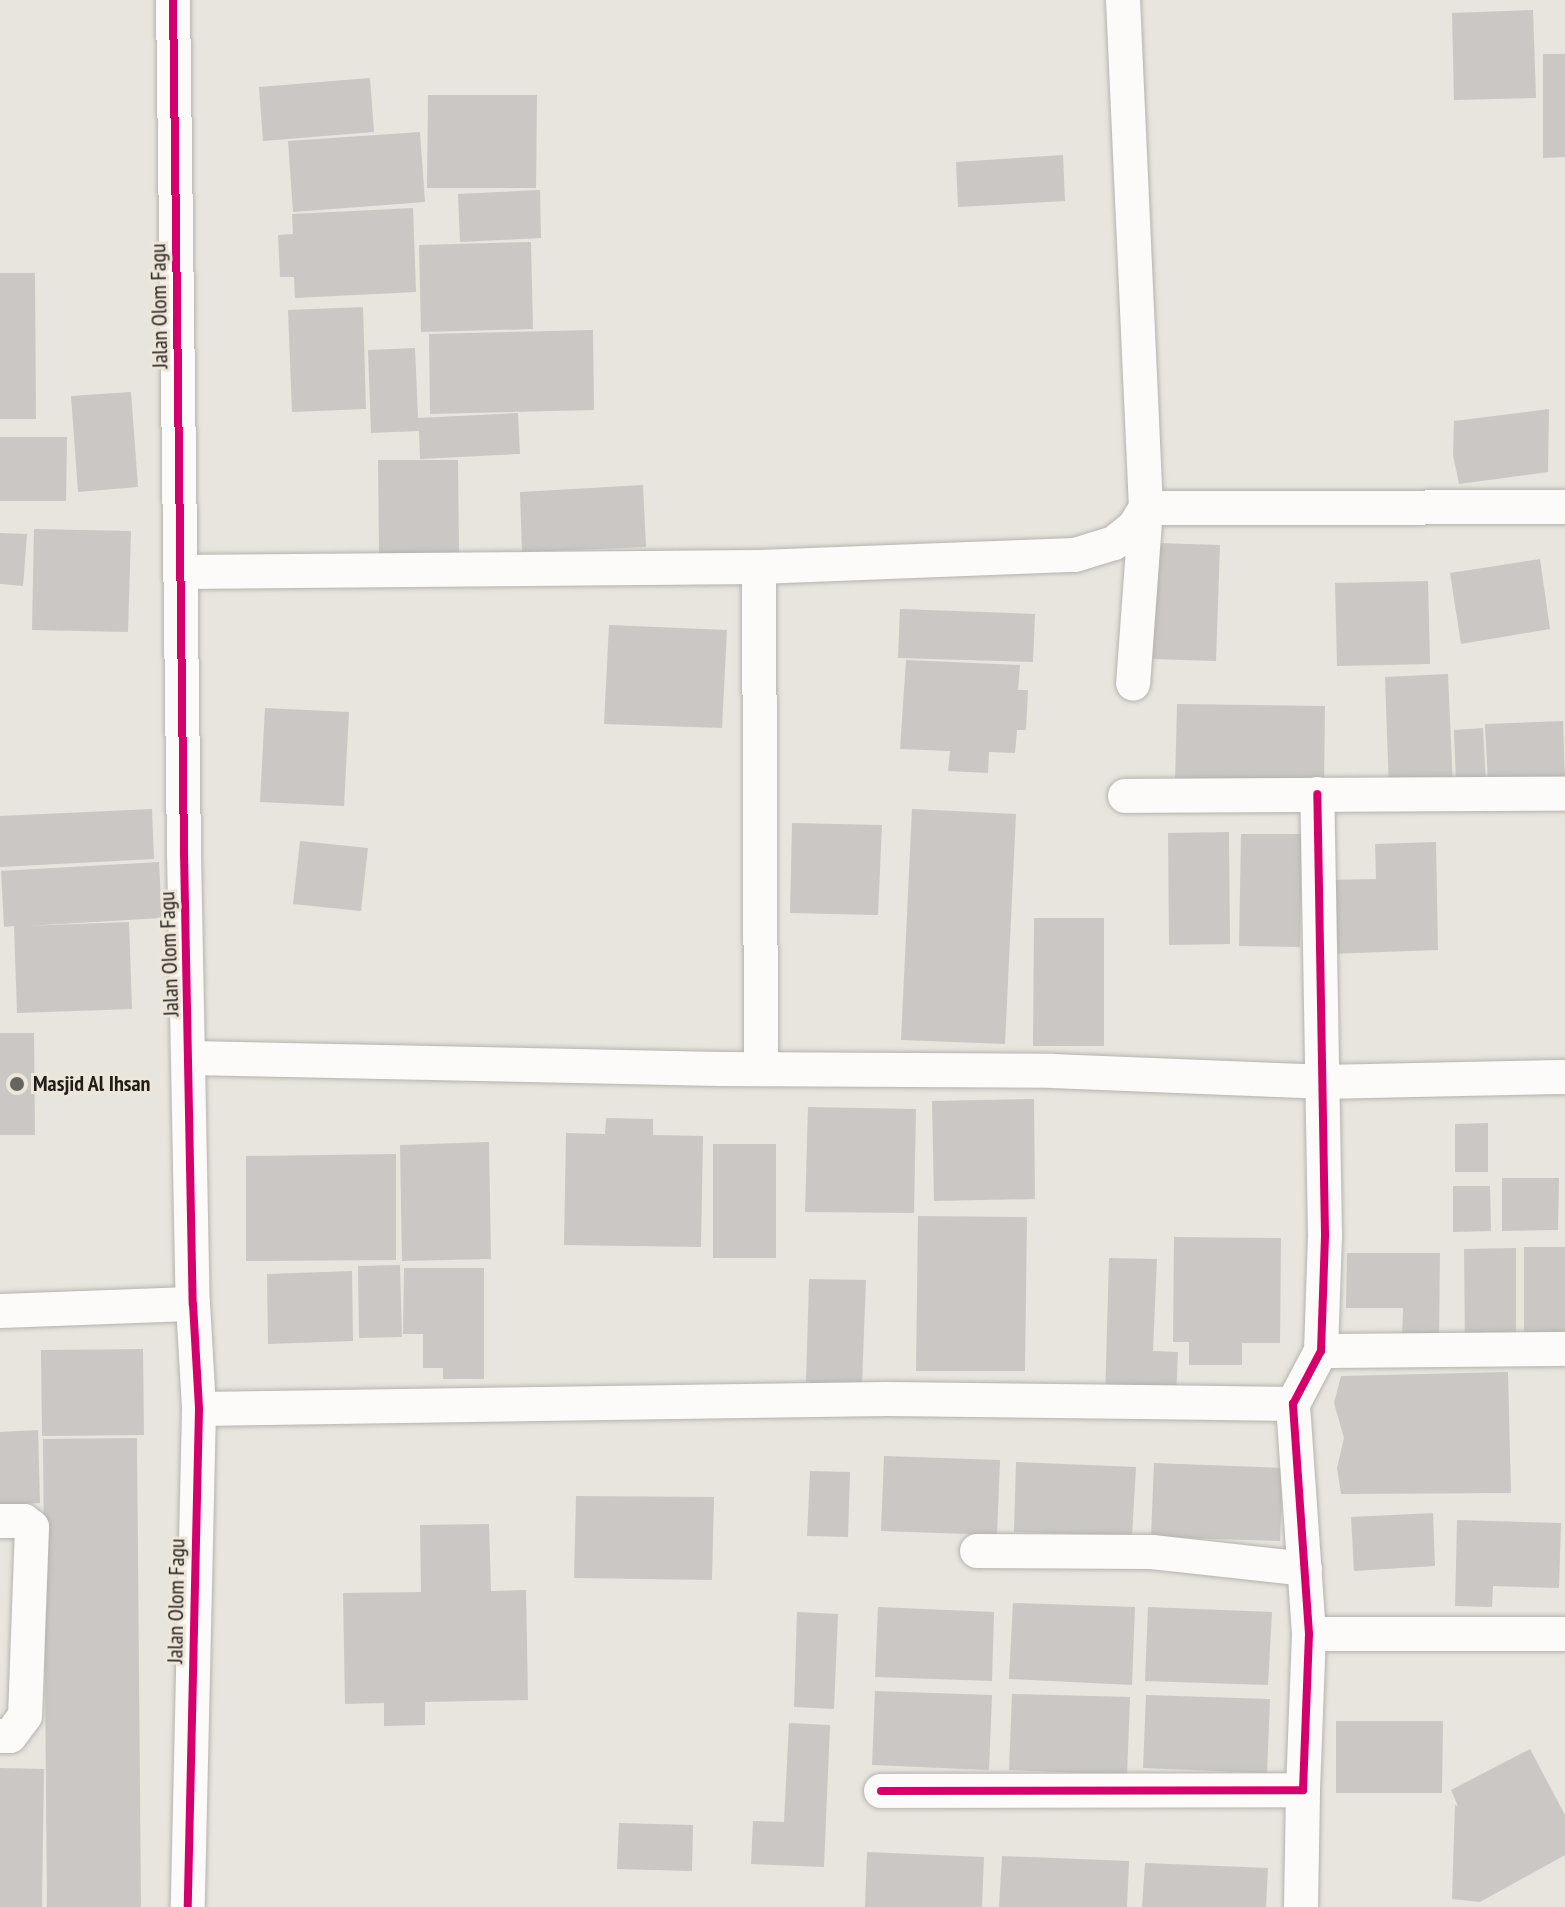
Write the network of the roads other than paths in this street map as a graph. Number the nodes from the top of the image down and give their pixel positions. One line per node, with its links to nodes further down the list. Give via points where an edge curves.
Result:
1 (173, 0): 6 (street, Jalan Olom Fagu)
2 (1123, 0): 4 (street)
3 (1565, 507): 4 (street)
4 (1146, 508): 5 (street, via 1114,543 1075,555); 7 (street)
5 (759, 567): 6 (street); 12 (street)
6 (180, 572): 11 (street, Jalan Olom Fagu)
7 (1133, 684)
8 (1317, 794): 9 (street); 10 (street); 14 (street)
9 (1565, 794)
10 (1125, 796)
11 (190, 1058): 12 (street); 15 (street, Jalan Olom Fagu)
12 (761, 1069): 14 (street, via 1052,1071)
13 (1565, 1077): 14 (street)
14 (1321, 1082): 18 (street)
15 (193, 1304): 16 (street); 20 (street, Jalan Olom Fagu)
16 (0, 1311)
17 (1565, 1349): 18 (street)
18 (1321, 1351): 19 (street)
19 (1293, 1404): 20 (street, via 887,1399); 23 (street)
20 (199, 1409): 29 (street, Jalan Olom Fagu)
21 (0, 1521): 26 (street, via 24,1521 32,1527 25,1716 10,1736)
22 (977, 1551): 23 (street, via 1152,1552)
23 (1305, 1569): 24 (street)
24 (1309, 1634): 25 (street); 27 (street)
25 (1565, 1634)
26 (0, 1736)
27 (1303, 1790): 28 (street); 30 (street)
28 (881, 1791)
29 (188, 1907)
30 (1301, 1907)

